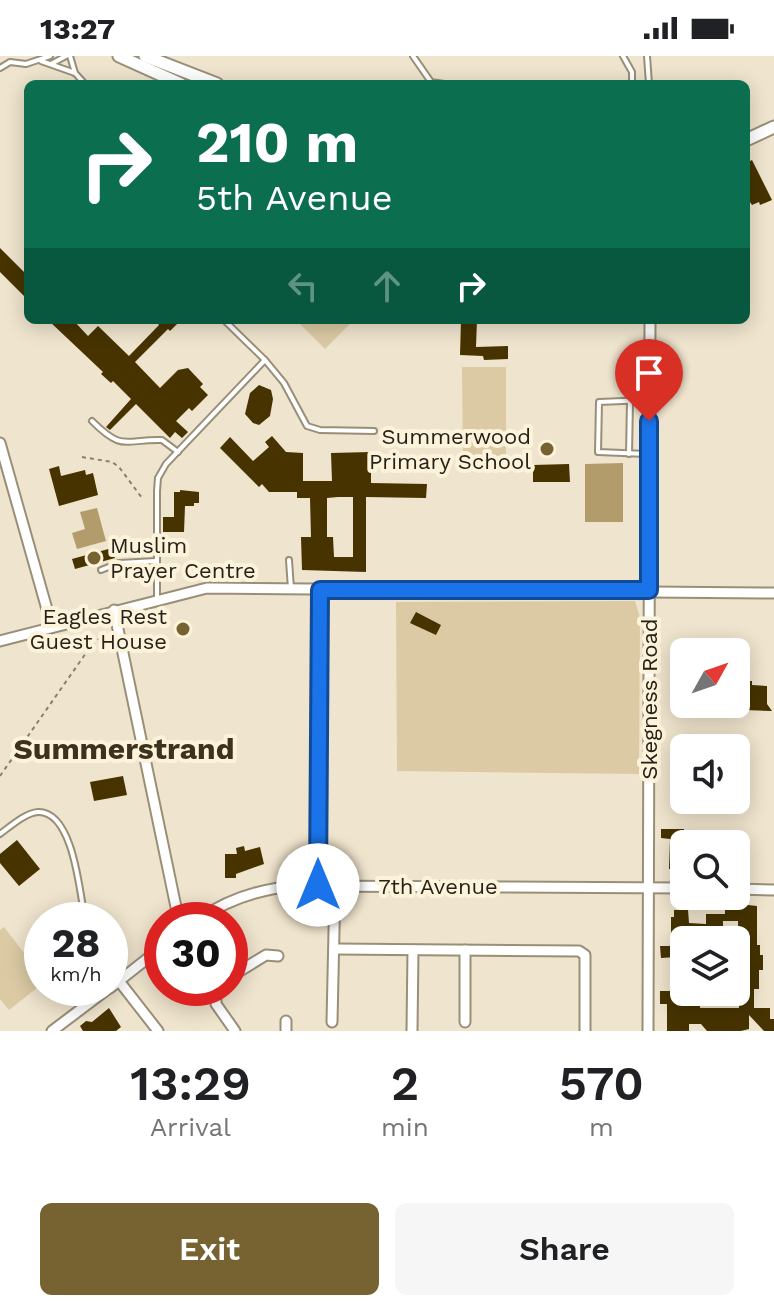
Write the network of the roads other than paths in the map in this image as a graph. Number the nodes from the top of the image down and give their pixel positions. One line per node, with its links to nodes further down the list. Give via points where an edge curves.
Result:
1 (50, 56): 8 (lane)
2 (68, 56): 9 (lane); 11 (lane)
3 (119, 56): 13 (street)
4 (145, 56): 14 (street)
5 (413, 56): 15 (lane)
6 (623, 56): 16 (lane)
7 (647, 56): 17 (lane)
8 (39, 61): 9 (lane); 10 (lane, via 10,62)
9 (49, 64): 11 (lane)
10 (0, 68)
11 (75, 73): 12 (lane)
12 (81, 80)
13 (172, 80)
14 (205, 80)
15 (430, 80)
16 (632, 80)
17 (649, 80)
18 (774, 127): 19 (street)
19 (750, 138)
20 (228, 324): 22 (lane)
21 (650, 324): 23 (street, Skegness Road)
22 (265, 360): 26 (lane, via 307,426); 28 (lane)
23 (650, 400): 24 (lane); 30 (street, Skegness Road)
24 (630, 401): 29 (lane); 29 (lane, via 599,402 598,452)
25 (92, 421): 28 (lane, via 116,441 162,440)
26 (374, 431)
27 (0, 443): 31 (street)
28 (178, 452): 33 (lane, via 158,478)
29 (629, 454): 30 (lane)
30 (649, 454): 37 (street, Skegness Road)
31 (4, 471): 41 (street)
32 (289, 560): 35 (lane)
33 (156, 561): 34 (lane, via 119,563); 39 (lane)
34 (101, 570)
35 (291, 589): 36 (street); 39 (street, via 207,588)
36 (320, 590): 37 (street); 44 (street)
37 (649, 590): 38 (street); 46 (street, Skegness Road)
38 (774, 593)
39 (157, 599): 40 (street)
40 (114, 610): 41 (street); 51 (street)
41 (52, 627): 42 (street)
42 (0, 641)
43 (0, 834): 50 (lane, via 37,812 58,822 69,840)
44 (318, 885): 45 (street, 7th Avenue); 52 (street, 7th Avenue, via 286,887)
45 (335, 885): 46 (street, 7th Avenue); 53 (street)
46 (648, 888): 47 (street, 7th Avenue); 68 (street, Skegness Road)
47 (670, 888)
48 (750, 889): 49 (street)
49 (774, 890)
50 (81, 902)
51 (175, 902)
52 (232, 902)
53 (335, 949): 54 (street); 61 (street)
54 (413, 950): 55 (street); 66 (street)
55 (465, 950): 62 (street); 67 (street, via 582,952)
56 (278, 956): 57 (street, via 266,955)
57 (248, 966)
58 (128, 994): 64 (street)
59 (86, 1006): 63 (street)
60 (217, 1006): 65 (street)
61 (332, 1022)
62 (465, 1022)
63 (52, 1031)
64 (158, 1031)
65 (235, 1031)
66 (412, 1031)
67 (585, 1031)
68 (648, 1031)

